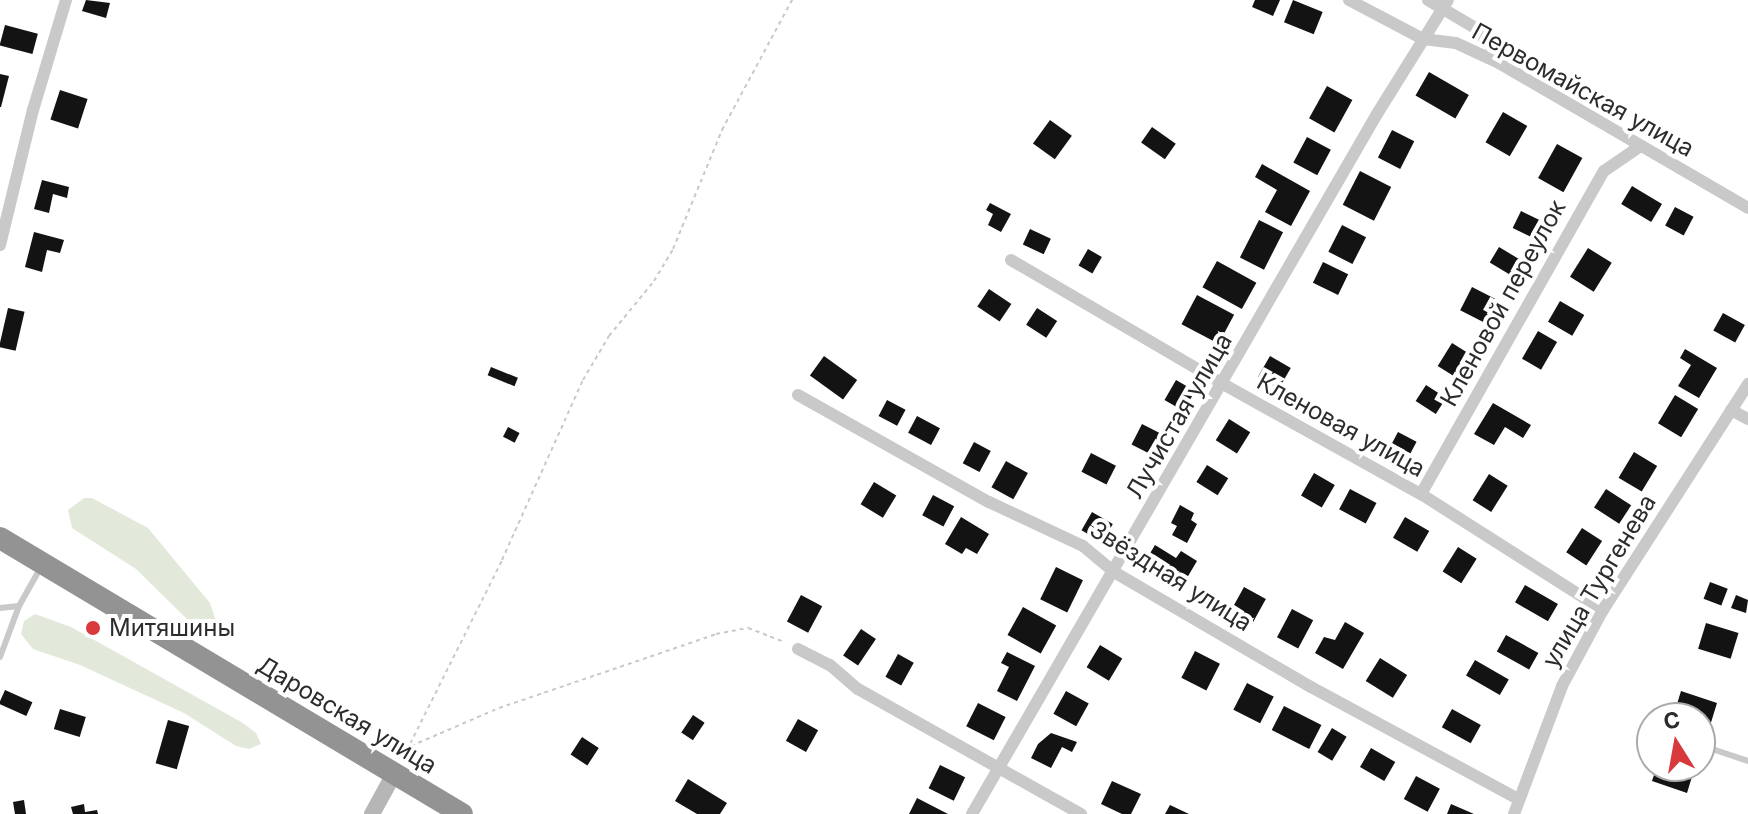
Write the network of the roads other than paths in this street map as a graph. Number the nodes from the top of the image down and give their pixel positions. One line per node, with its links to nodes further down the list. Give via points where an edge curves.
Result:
1 (66, 0): 9 (street)
2 (1349, 0): 5 (street, Первомайская улица)
3 (1428, 0): 4 (street)
4 (1446, 4): 5 (street, Лучистая улица); 6 (street, via 1477,29)
5 (1423, 39): 6 (street, Первомайская улица, via 1456,43); 11 (street, Лучистая улица)
6 (1499, 63): 7 (street, Первомайская улица)
7 (1639, 147): 8 (street, Первомайская улица); 16 (street, Кленовой переулок, via 1604,171)
8 (1748, 208)
9 (0, 245)
10 (1011, 260): 11 (street, Кленовая улица)
11 (1223, 384): 16 (street, Кленовая улица); 19 (street, Лучистая улица)
12 (1748, 384): 14 (street, улица Тургенева)
13 (798, 395): 19 (street, Звёздная улица, via 989,502 1083,546)
14 (1731, 410): 15 (street); 22 (street, улица Тургенева)
15 (1748, 419)
16 (1421, 494): 22 (street, Кленовая улица)
17 (0, 538): 18 (highway, Даровская улица)
18 (43, 564): 20 (lane); 28 (highway, Даровская улица)
19 (1114, 572): 27 (street, Лучистая улица); 29 (street, Звёздная улица)
20 (19, 606): 21 (lane); 24 (lane)
21 (0, 608)
22 (1603, 610): 29 (street, улица Тургенева, via 1562,686)
23 (798, 649): 27 (street, via 830,665 858,689)
24 (0, 657)
25 (1716, 750): 26 (lane)
26 (1748, 761)
27 (999, 767): 32 (street, Лучистая улица); 33 (street)
28 (394, 774): 30 (street); 31 (highway, Даровская улица)
29 (1518, 799): 34 (street, улица Тургенева)
30 (372, 814)
31 (462, 814)
32 (972, 814)
33 (1081, 814)
34 (1514, 814)

